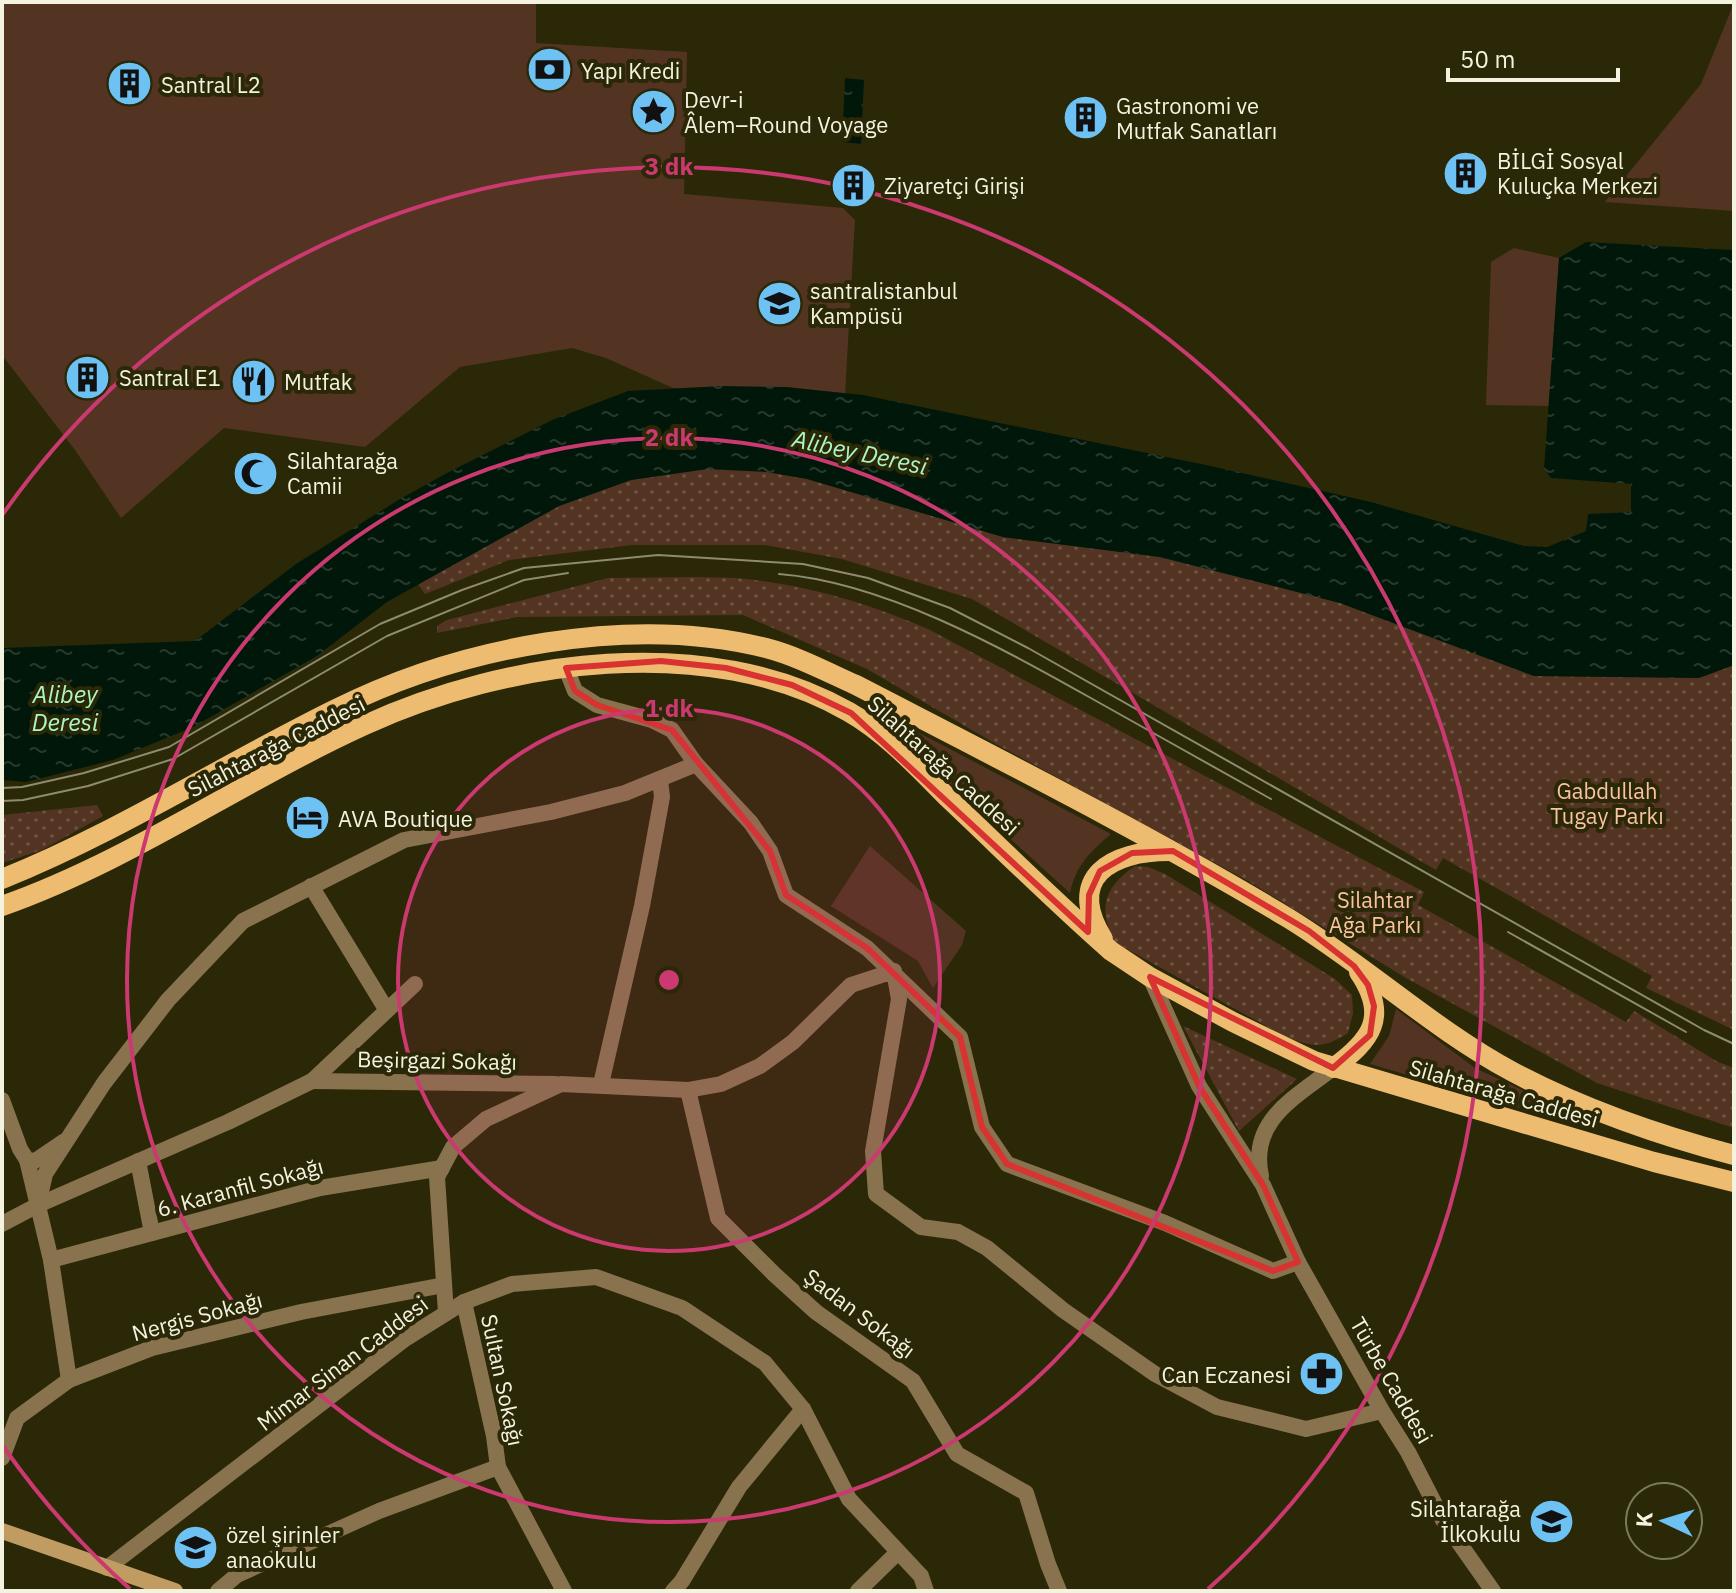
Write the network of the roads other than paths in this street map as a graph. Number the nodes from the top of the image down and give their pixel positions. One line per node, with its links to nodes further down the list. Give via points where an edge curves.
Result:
1 (566, 668): 2 (street, via 575,691 597,705 672,730); 7 (main road, Silahtarağa Caddesi, via 464,690 379,719 76,875); 8 (main road, Silahtarağa Caddesi, via 661,661 726,668 792,685 851,713 905,757)
2 (696, 764): 3 (street); 10 (street, via 751,823 770,851 786,895)
3 (660, 780): 6 (street, via 551,812 404,840); 17 (street, via 662,797 642,906)
4 (1173, 851): 5 (main road, Silahtarağa Caddesi, via 806,662 729,640 641,635 527,646 408,678 337,708 131,820); 8 (main road, via 1132,853 1112,861 1091,885 1091,916); 9 (main road, Silahtarağa Caddesi, via 1309,931)
5 (2, 879)
6 (311, 886): 13 (street); 20 (street, via 243,921 168,1000)
7 (2, 906)
8 (1111, 951): 11 (main road, Silahtarağa Caddesi)
9 (1354, 966): 14 (main road, via 1372,996 1374,1021 1360,1047); 21 (main road, Silahtarağa Caddesi, via 1512,1071 1624,1121)
10 (894, 971): 18 (street, Beşirgazi Sokağı, via 851,985 793,1042 760,1066 721,1084); 31 (street, via 960,1037 982,1127 1007,1164 1165,1223 1273,1271); 37 (street, via 899,999 873,1151 876,1194 921,1227 958,1232 987,1248 1155,1374 1217,1407 1306,1429)
11 (1150, 977): 14 (main road, Silahtarağa Caddesi); 26 (street, via 1199,1086)
12 (415, 984): 13 (street)
13 (386, 1009): 15 (street)
14 (1333, 1068): 25 (main road, Silahtarağa Caddesi); 26 (street, via 1274,1116 1262,1133 1257,1158)
15 (312, 1081): 16 (street, Beşirgazi Sokağı); 23 (street)
16 (561, 1084): 17 (street, Beşirgazi Sokağı); 24 (street, via 486,1119 453,1147)
17 (601, 1084): 18 (street, Beşirgazi Sokağı)
18 (688, 1090): 49 (street, Şadan Sokağı, via 718,1218 816,1312 913,1381 957,1454 1026,1493)
19 (2, 1100): 22 (street)
20 (68, 1139): 22 (street, via 35,1161); 27 (street, via 45,1174)
21 (1734, 1155)
22 (27, 1160): 27 (street)
23 (138, 1161): 27 (street); 29 (street)
24 (442, 1168): 29 (street, 6. Karanfil Sokağı, via 320,1188); 32 (street, via 437,1177)
25 (1729, 1182)
26 (1263, 1185): 31 (street, Türbe Caddesi)
27 (38, 1205): 28 (street); 30 (street)
28 (2, 1224)
29 (152, 1233): 30 (street, 6. Karanfil Sokağı)
30 (51, 1260): 35 (street)
31 (1298, 1262): 37 (street, Türbe Caddesi)
32 (444, 1285): 34 (street); 35 (street, Nergis Sokağı, via 152,1348)
33 (464, 1302): 34 (street, Mimar Sinan Caddesi); 36 (street, Mimar Sinan Caddesi, via 512,1284 596,1277 682,1308 765,1363); 39 (street, Sultan Sokağı)
34 (446, 1313): 42 (street, Mimar Sinan Caddesi)
35 (69, 1380): 38 (street, Nergis Sokağı, via 17,1418)
36 (803, 1409): 41 (street, Mimar Sinan Caddesi, via 849,1499); 46 (street, via 739,1487)
37 (1382, 1411): 50 (street, Türbe Caddesi, via 1443,1520)
38 (2, 1458)
39 (498, 1467): 44 (street, via 379,1511 237,1575); 45 (street, Sultan Sokağı)
40 (2, 1531): 42 (main road)
41 (897, 1553): 47 (street); 48 (street, Mimar Sinan Caddesi, via 921,1576)
42 (107, 1568): 43 (main road)
43 (171, 1590)
44 (218, 1591)
45 (564, 1591)
46 (673, 1591)
47 (858, 1591)
48 (926, 1591)
49 (1059, 1591)
50 (1493, 1591)

